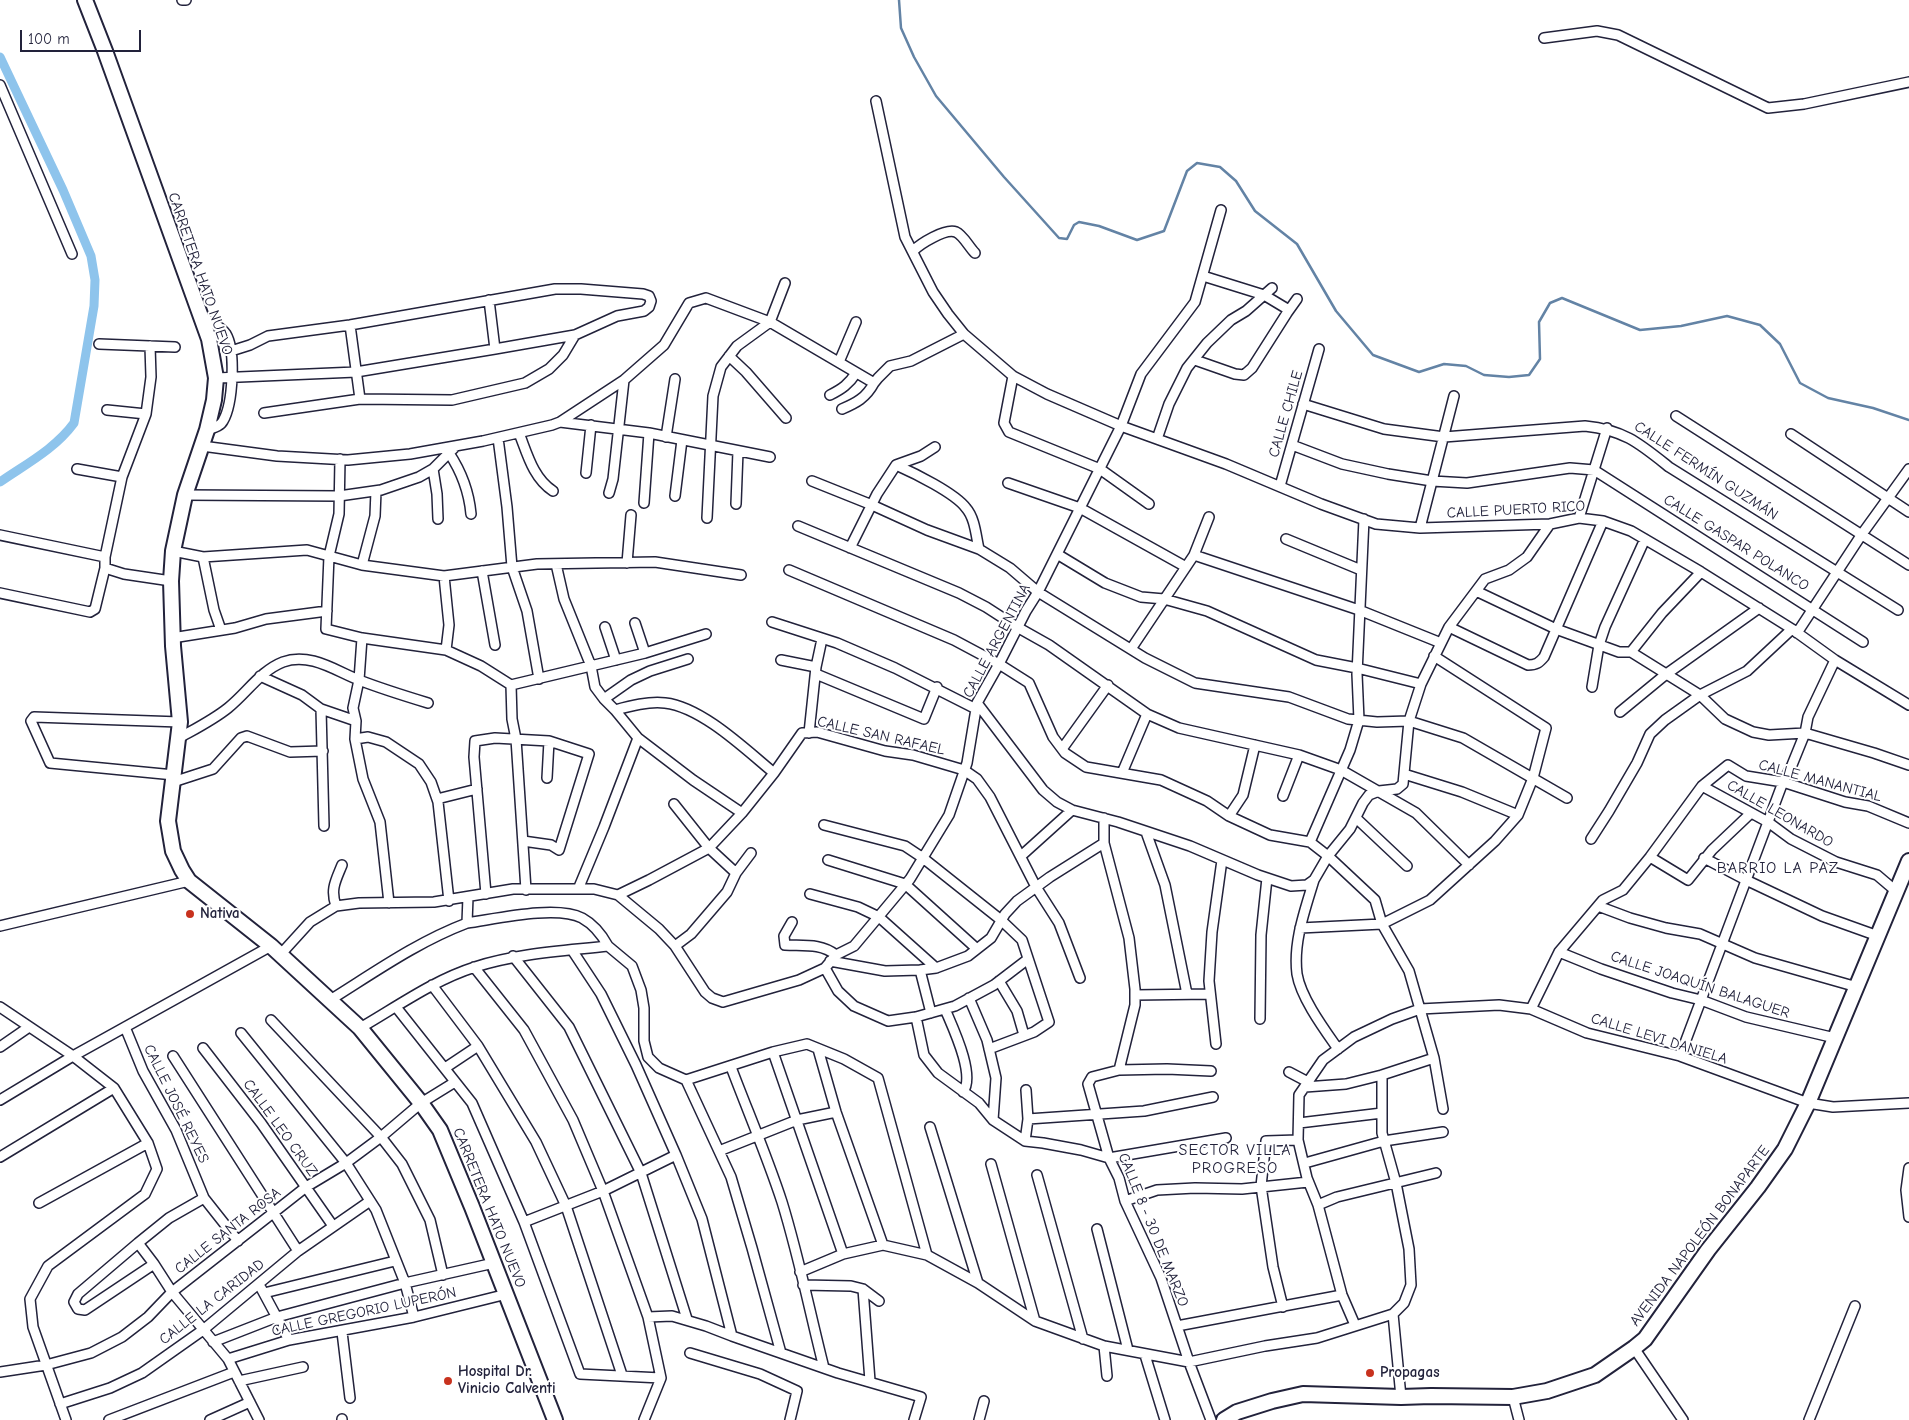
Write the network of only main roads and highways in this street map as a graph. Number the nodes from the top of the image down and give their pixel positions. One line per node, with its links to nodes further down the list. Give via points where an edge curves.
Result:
1 (85, 0): 3 (main road, CARRETERA HATO NUEVO, via 208,339 216,378 211,416 185,495 173,551 172,638 180,722 168,821 173,851 189,881 275,950 360,1028 440,1130)
2 (1909, 861): 4 (main road, AVENIDA NAPOLEÓN BONAPARTE, via 1808,1103 1785,1149 1644,1339 1634,1348 1595,1375 1547,1391 1513,1397 1303,1394 1237,1412)
3 (555, 1420)
4 (1224, 1420)

